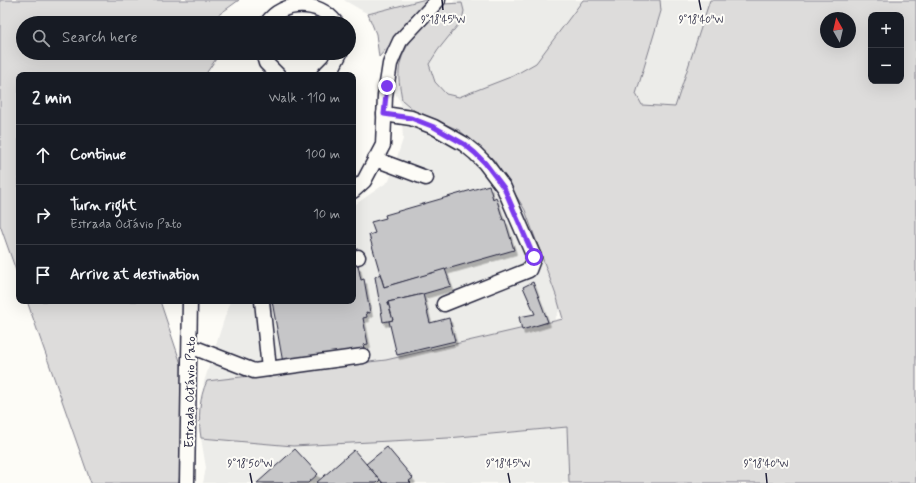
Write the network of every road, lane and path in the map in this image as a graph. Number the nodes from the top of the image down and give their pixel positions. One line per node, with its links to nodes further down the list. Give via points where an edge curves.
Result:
1 (438, 0): 10 (street, via 400,41 390,64)
2 (308, 2): 3 (street); 5 (street, via 318,6)
3 (277, 6): 4 (street)
4 (271, 16)
5 (330, 16)
6 (265, 60): 8 (street)
7 (336, 60): 9 (street)
8 (271, 72)
9 (327, 72)
10 (384, 114): 11 (street, via 383,145); 16 (street, via 411,118 434,127 475,153 504,188 534,257 529,270)
11 (375, 160): 12 (street); 13 (street, via 364,181)
12 (426, 178)
13 (356, 188)
14 (190, 304): 17 (street, Estrada Octávio Pato)
15 (262, 304): 19 (street)
16 (444, 304)
17 (190, 346): 19 (street, via 254,371); 20 (street, Estrada Octávio Pato)
18 (363, 356): 19 (street)
19 (269, 369)
20 (187, 483)

